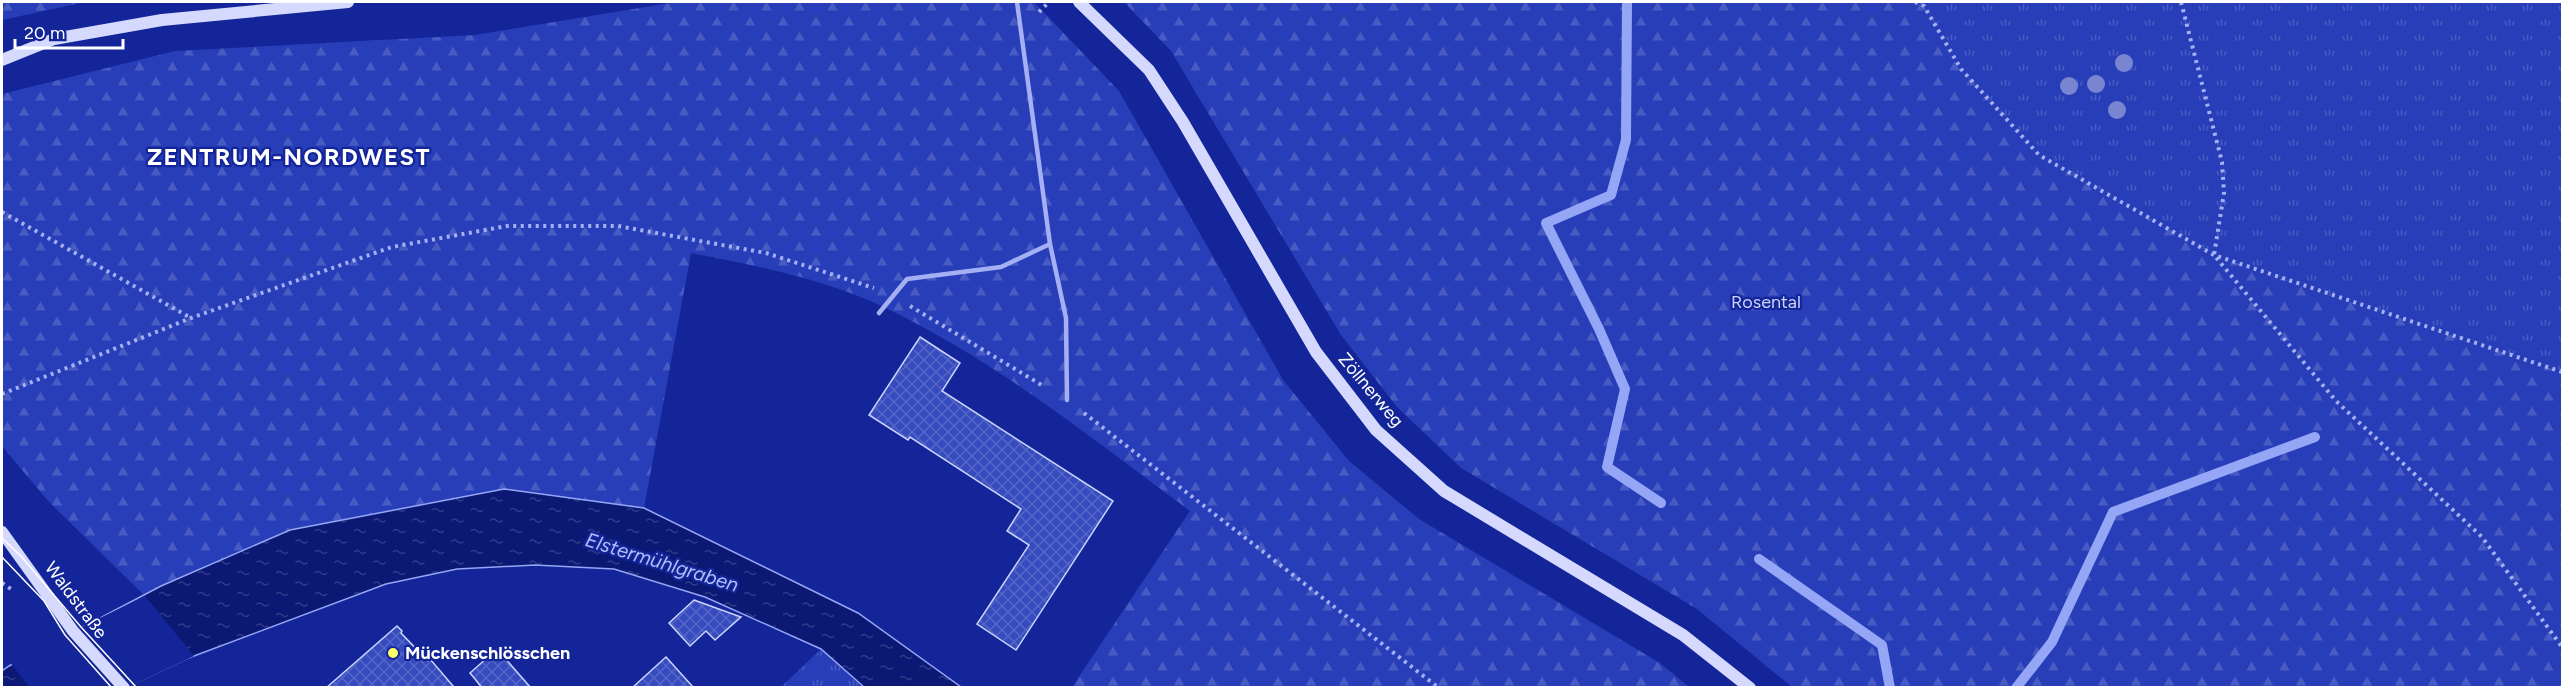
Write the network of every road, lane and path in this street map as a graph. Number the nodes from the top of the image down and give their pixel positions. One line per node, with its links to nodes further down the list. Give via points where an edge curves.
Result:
1 (348, 2): 7 (main road, via 162,20 54,39)
2 (1017, 2): 9 (lane)
3 (1079, 2): 21 (main road, Zöllnerweg, via 1149,70 1316,352 1377,430 1444,491 1673,628)
4 (1915, 2): 6 (path)
5 (2181, 2): 10 (path, via 2222,162 2224,193)
6 (1923, 4): 10 (path, via 1961,69 2039,155)
7 (2, 60)
8 (2, 212): 13 (path)
9 (1050, 244): 11 (lane, via 1001,267 907,279); 16 (lane, via 1066,318)
10 (2214, 255): 14 (path); 18 (path, via 2336,401 2482,537)
11 (893, 295): 12 (lane); 13 (path, via 766,253 618,226 507,226 392,247); 16 (path)
12 (879, 313)
13 (191, 318): 15 (path)
14 (2562, 372)
15 (2, 394)
16 (1067, 400): 20 (path)
17 (2, 532): 19 (main road, Waldstraße, via 73,631)
18 (2562, 646)
19 (124, 687)
20 (1439, 687)
21 (1750, 687)

